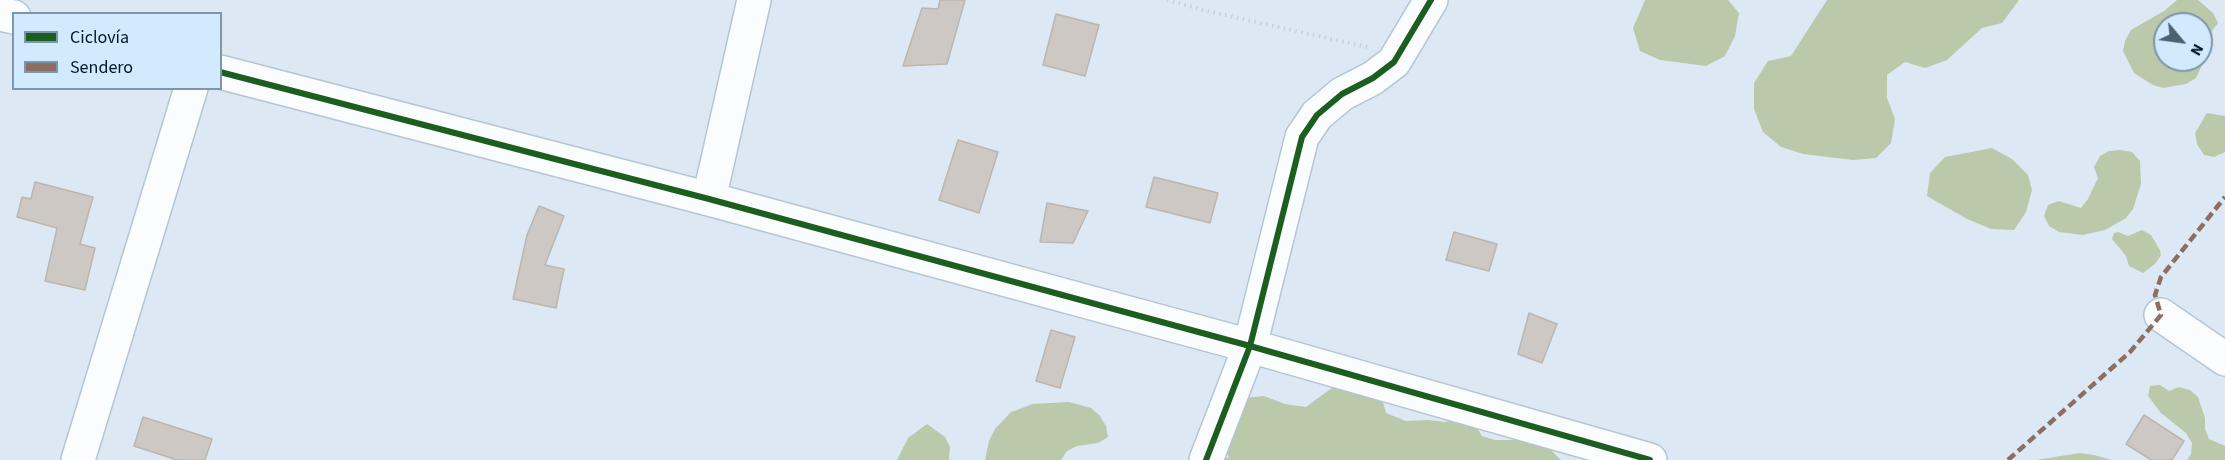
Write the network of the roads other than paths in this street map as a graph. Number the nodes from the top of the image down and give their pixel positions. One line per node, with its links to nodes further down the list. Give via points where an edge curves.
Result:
1 (754, 0): 5 (street)
2 (1431, 0): 7 (street, via 1394,62 1342,94 1317,115 1302,137)
3 (222, 73): 5 (street)
4 (190, 90): 9 (street)
5 (709, 199): 7 (street)
6 (2161, 315): 8 (street)
7 (1250, 346): 10 (street); 11 (street)
8 (2225, 359)
9 (78, 460)
10 (1206, 460)
11 (1650, 460)

